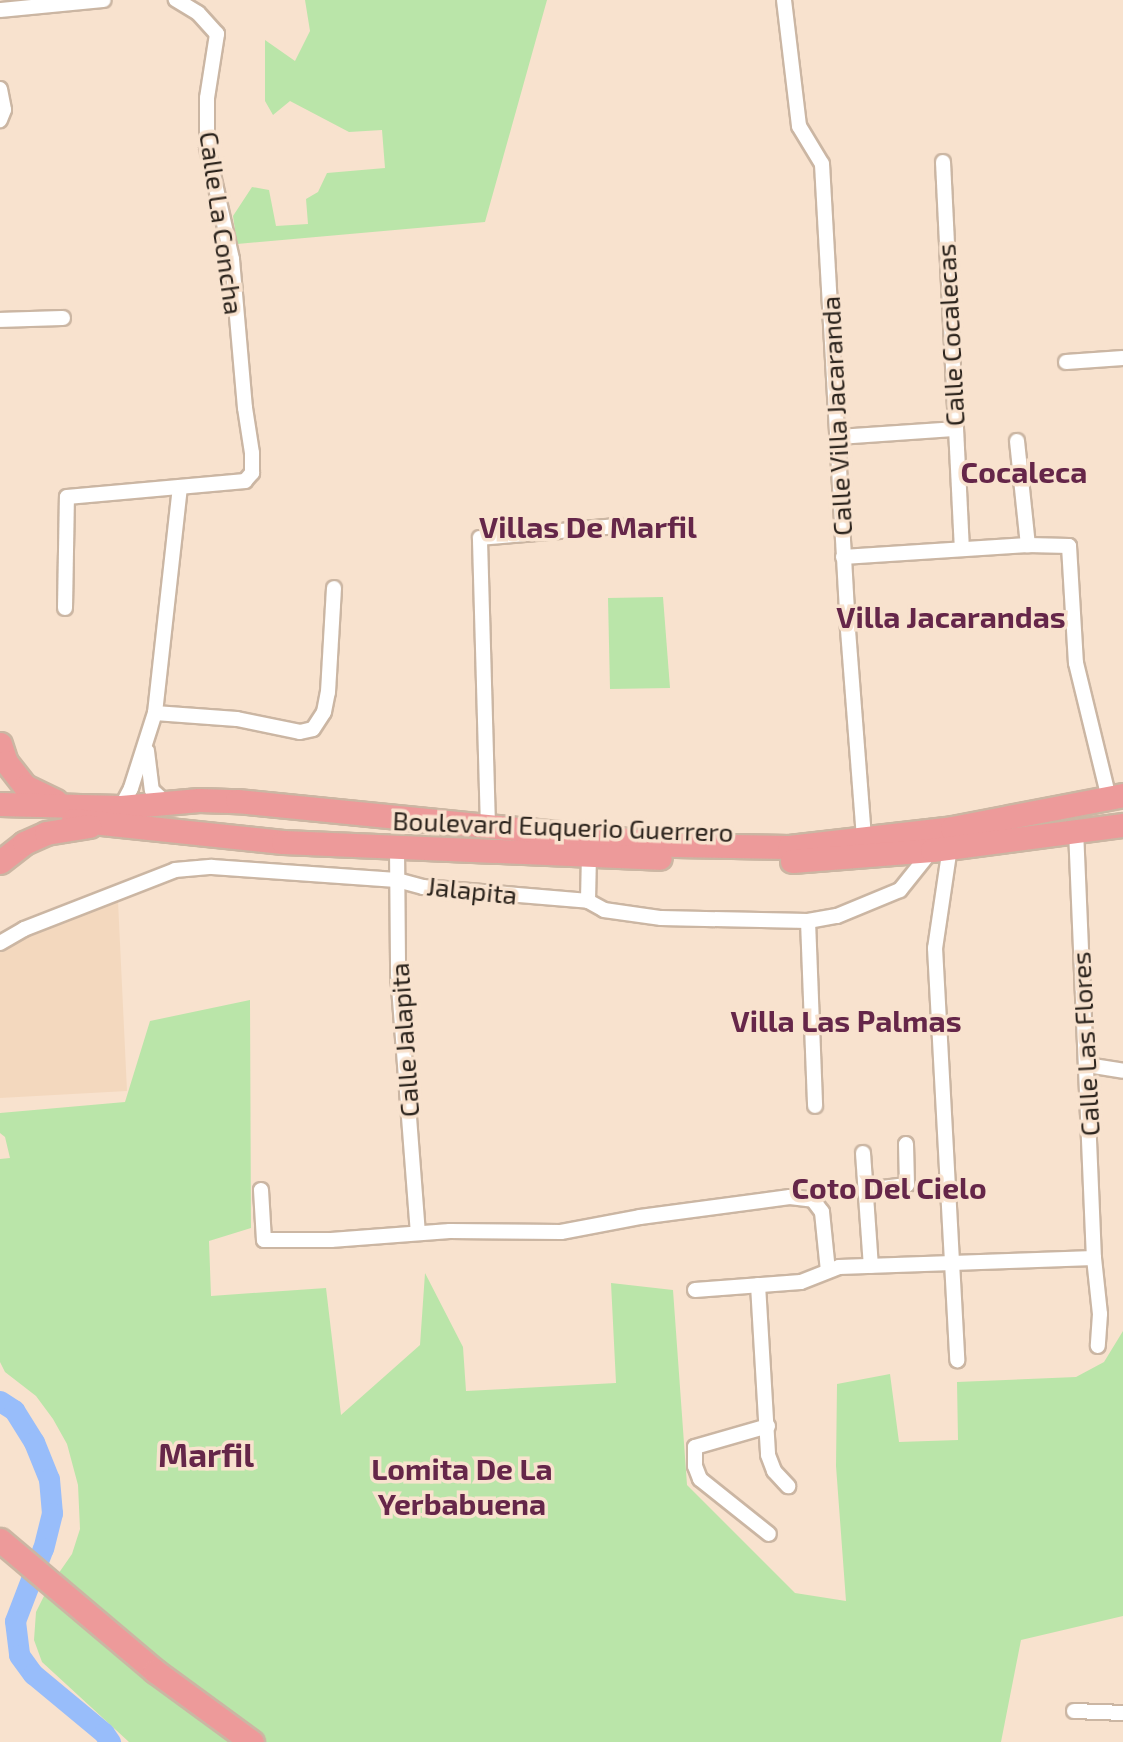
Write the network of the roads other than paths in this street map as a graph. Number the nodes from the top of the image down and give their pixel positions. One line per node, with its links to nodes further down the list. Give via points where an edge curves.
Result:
1 (104, 0): 4 (street)
2 (176, 0): 15 (street, Calle La Concha, via 198,13 217,34 207,98 207,148 232,258 252,453 252,473 245,481)
3 (784, 0): 13 (street, Calle Villa Jacaranda, via 799,126 822,164)
4 (0, 10)
5 (0, 89): 6 (street, via 4,110)
6 (0, 120)
7 (943, 162): 12 (street, Calle Cocalecas)
8 (63, 318): 9 (street)
9 (0, 320)
10 (1123, 358): 11 (street)
11 (1066, 362)
12 (954, 429): 13 (street); 18 (street, Calle Cocalecas)
13 (838, 437): 19 (street, Calle Villa Jacaranda)
14 (1017, 441): 17 (street)
15 (180, 487): 21 (street, via 67,497); 22 (street)
16 (618, 526): 32 (street, via 480,538)
17 (1028, 545): 18 (street); 25 (street, via 1069,546 1072,554 1076,663)
18 (962, 549): 19 (street)
19 (843, 557): 34 (street, Calle Villa Jacaranda)
20 (334, 588): 22 (street, via 324,712 313,729 306,732 237,719)
21 (65, 608)
22 (155, 713): 23 (street)
23 (146, 743): 26 (street, via 152,790); 29 (street)
24 (0, 744): 28 (main road, via 15,776 37,795)
25 (1118, 801): 34 (main road)
26 (166, 803): 29 (main road); 32 (main road, via 237,801)
27 (0, 804): 28 (main road)
28 (90, 806): 29 (main road)
29 (116, 815): 30 (main road, Boulevard Euquerio Guerrero); 35 (main road, Boulevard Euquerio Guerrero, via 283,842); 38 (main road, via 46,833)
30 (0, 816)
31 (1123, 825): 33 (main road, Boulevard Euquerio Guerrero)
32 (488, 827): 34 (main road, via 675,845 789,847)
33 (1076, 830): 36 (main road, Boulevard Euquerio Guerrero); 43 (street, Calle Las Flores)
34 (864, 839)
35 (397, 848): 37 (main road, Boulevard Euquerio Guerrero); 39 (street, Calle Jalapita)
36 (941, 848): 37 (main road, Boulevard Euquerio Guerrero, via 785,862); 41 (street, Jalapita, via 894,894 837,916); 52 (street, via 936,948)
37 (589, 855): 40 (street)
38 (0, 862)
39 (397, 880): 40 (street, Jalapita, via 423,887); 42 (street, Jalapita, via 212,867 176,870 24,929); 50 (street, Calle Jalapita, via 398,974)
40 (588, 901): 41 (street, Jalapita, via 604,909 661,918)
41 (808, 921): 45 (street)
42 (0, 943)
43 (1087, 1065): 44 (street); 51 (street, Calle Las Flores)
44 (1123, 1071)
45 (815, 1106)
46 (906, 1144): 49 (street, via 907,1185)
47 (863, 1153): 49 (street)
48 (261, 1190): 50 (street, via 264,1240)
49 (866, 1190): 53 (street)
50 (418, 1232): 54 (street, via 561,1232 790,1197 813,1200 822,1212)
51 (1094, 1258): 52 (street); 57 (street, Calle Las Flores)
52 (952, 1265): 53 (street); 58 (street)
53 (871, 1266): 54 (street)
54 (833, 1269): 55 (street, via 802,1282)
55 (758, 1284): 56 (street); 59 (street)
56 (695, 1290)
57 (1098, 1346)
58 (957, 1360)
59 (768, 1426): 60 (street, via 768,1455 774,1471); 61 (street, via 695,1447 695,1466 700,1479)
60 (789, 1486)
61 (769, 1534)
62 (9, 1547): 65 (main road, via 155,1671)
63 (1074, 1711): 64 (street)
64 (1123, 1713)
65 (252, 1742)

